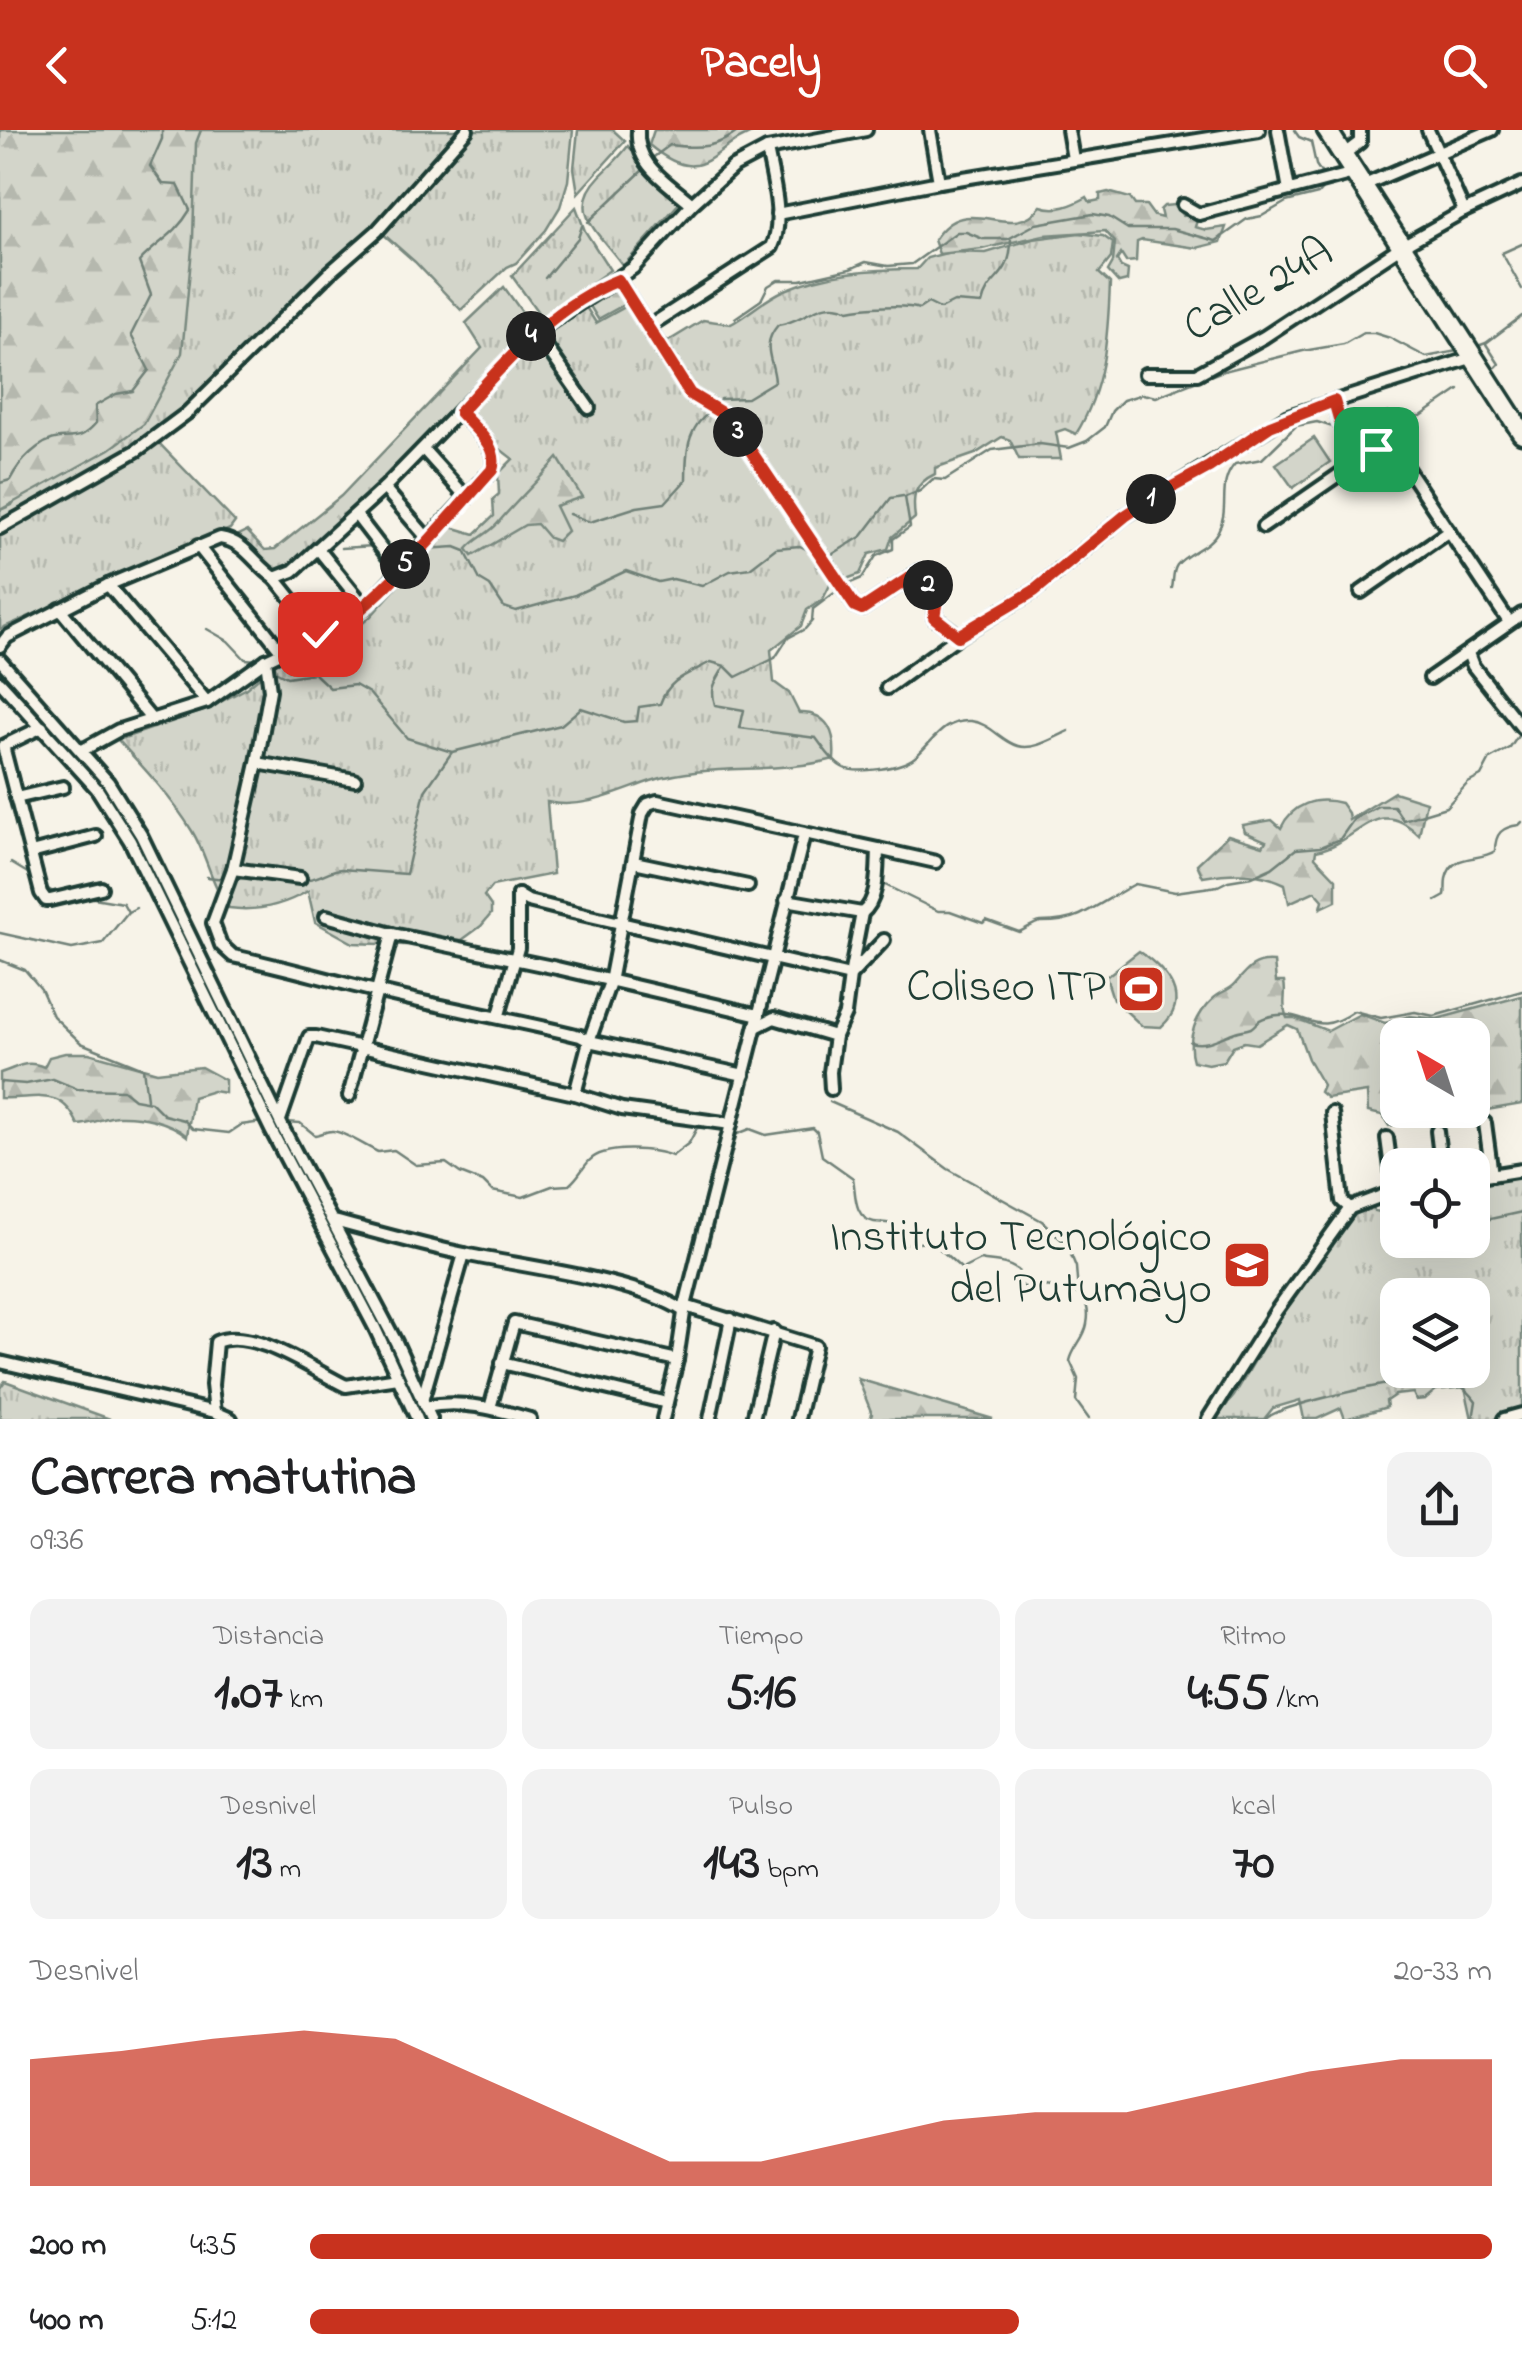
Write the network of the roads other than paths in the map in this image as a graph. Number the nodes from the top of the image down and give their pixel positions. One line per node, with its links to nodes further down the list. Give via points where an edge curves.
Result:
1 (467, 130): 39 (street, via 377,231 188,413 136,451)
2 (638, 130): 20 (street, via 636,148 644,162)
3 (866, 130): 12 (street)
4 (930, 130): 17 (street)
5 (1068, 130): 15 (street)
6 (1259, 130): 15 (street)
7 (1278, 130): 19 (street)
8 (1327, 130): 14 (highway)
9 (1360, 130): 14 (street, via 1360,142)
10 (1428, 130): 13 (street)
11 (1492, 130): 13 (street)
12 (768, 149): 20 (street, via 733,167); 23 (street)
13 (1438, 152): 16 (street); 22 (street)
14 (1343, 155): 16 (highway)
15 (1073, 159): 17 (street)
16 (1358, 179): 19 (street); 24 (highway)
17 (939, 182): 23 (street)
18 (1522, 184): 22 (street, Calle 24A)
19 (1289, 190): 21 (street, via 1199,214)
20 (692, 204): 25 (street)
21 (1183, 206)
22 (1464, 211): 24 (street, Calle 24A)
23 (777, 214): 26 (street, via 772,247)
24 (1402, 246): 28 (highway); 29 (street, Calle 24A, via 1197,374)
25 (618, 280): 26 (street); 27 (street)
26 (648, 328): 54 (street, via 690,394 728,417 855,606 862,609 920,571 937,600 934,617)
27 (536, 332): 31 (street); 32 (street)
28 (1474, 357): 30 (street); 33 (highway)
29 (1145, 374)
30 (1334, 401): 35 (street); 54 (street, via 1288,416 1240,444 1125,516 1034,591)
31 (589, 408)
32 (460, 412): 34 (street); 37 (street, via 495,462)
33 (1522, 433)
34 (422, 449): 36 (street); 37 (street)
35 (1352, 464): 40 (street); 41 (street, via 1386,446 1394,449)
36 (384, 488): 38 (street); 42 (street)
37 (468, 498): 42 (street)
38 (356, 515): 44 (street); 45 (street)
39 (0, 528)
40 (1262, 528)
41 (1449, 531): 48 (street); 52 (street)
42 (428, 538): 45 (street)
43 (198, 546): 46 (street, via 236,540); 47 (street); 56 (street)
44 (319, 550): 46 (street); 49 (street)
45 (398, 571): 49 (street)
46 (275, 578): 53 (street)
47 (108, 584): 50 (street); 63 (street)
48 (1361, 592)
49 (365, 607): 53 (street, via 334,631)
50 (60, 610): 55 (street); 64 (street)
51 (1522, 614): 52 (street)
52 (1510, 622): 57 (street)
53 (316, 632): 56 (street)
54 (958, 636): 62 (street)
55 (0, 646)
56 (282, 652): 59 (street)
57 (1468, 653): 60 (street); 66 (street)
58 (0, 660): 67 (street)
59 (266, 660): 63 (street); 68 (street, via 270,690)
60 (1430, 678)
61 (0, 682): 65 (street)
62 (887, 688)
63 (207, 702): 64 (street)
64 (152, 720): 67 (street)
65 (42, 727): 71 (street, via 3,746); 122 (street, via 97,789 130,841)
66 (1522, 728)
67 (82, 751): 103 (street, via 141,834)
68 (257, 763): 69 (street); 78 (street)
69 (355, 780)
70 (62, 786): 71 (street)
71 (16, 798): 75 (street)
72 (804, 834): 74 (street); 76 (street, via 657,800 642,814); 82 (street)
73 (96, 836): 75 (street)
74 (878, 849): 77 (street); 83 (street, via 874,895)
75 (31, 853): 81 (street, via 46,900)
76 (634, 862): 80 (street); 85 (street)
77 (936, 862)
78 (233, 869): 79 (street); 92 (street, via 214,923 227,954)
79 (300, 878)
80 (748, 886)
81 (101, 888)
82 (786, 900): 83 (street); 88 (street)
83 (862, 914): 90 (street)
84 (326, 916): 86 (street)
85 (621, 924): 88 (street); 89 (street, via 518,895); 91 (street)
86 (392, 934): 89 (street); 92 (street)
87 (884, 940): 90 (street)
88 (773, 958): 90 (street); 94 (street)
89 (513, 959): 91 (street); 93 (street)
90 (850, 976): 95 (street)
91 (610, 982): 94 (street); 96 (street)
92 (378, 992): 93 (street); 97 (street)
93 (499, 1015): 96 (street)
94 (758, 1021): 95 (street, via 774,1018); 98 (street)
95 (835, 1036): 99 (street)
96 (589, 1041): 98 (street); 100 (street)
97 (364, 1046): 100 (street); 101 (street); 103 (street, via 309,1037)
98 (744, 1074): 106 (street)
99 (831, 1089)
100 (576, 1094): 106 (street)
101 (349, 1096)
102 (1332, 1112): 113 (street, via 1342,1201)
103 (280, 1120): 114 (street)
104 (1486, 1128): 111 (street)
105 (1437, 1131): 109 (street)
106 (728, 1132): 116 (street)
107 (1387, 1138): 108 (street)
108 (1389, 1148)
109 (1438, 1148)
110 (1522, 1170): 111 (street)
111 (1492, 1175)
112 (1380, 1196): 113 (street)
113 (1350, 1208): 136 (street)
114 (334, 1222): 115 (street); 124 (street)
115 (464, 1254): 116 (street); 124 (street)
116 (685, 1308): 117 (street); 119 (street)
117 (731, 1319): 118 (street); 133 (street)
118 (774, 1331): 134 (street); 135 (street, via 815,1346)
119 (677, 1360): 121 (street, via 516,1322); 123 (street)
120 (0, 1362): 126 (street)
121 (502, 1363): 123 (street); 125 (street)
122 (398, 1378): 126 (street, via 346,1386 267,1348 221,1339 212,1386); 129 (street)
123 (667, 1403): 132 (street)
124 (424, 1404): 125 (street); 130 (street)
125 (490, 1408): 131 (street)
126 (215, 1412): 128 (street)
127 (1522, 1414): 137 (street)
128 (231, 1419)
129 (417, 1419)
130 (430, 1419)
131 (530, 1419)
132 (663, 1419)
133 (710, 1419)
134 (753, 1419)
135 (798, 1419)
136 (1208, 1419)
137 (1504, 1419)

